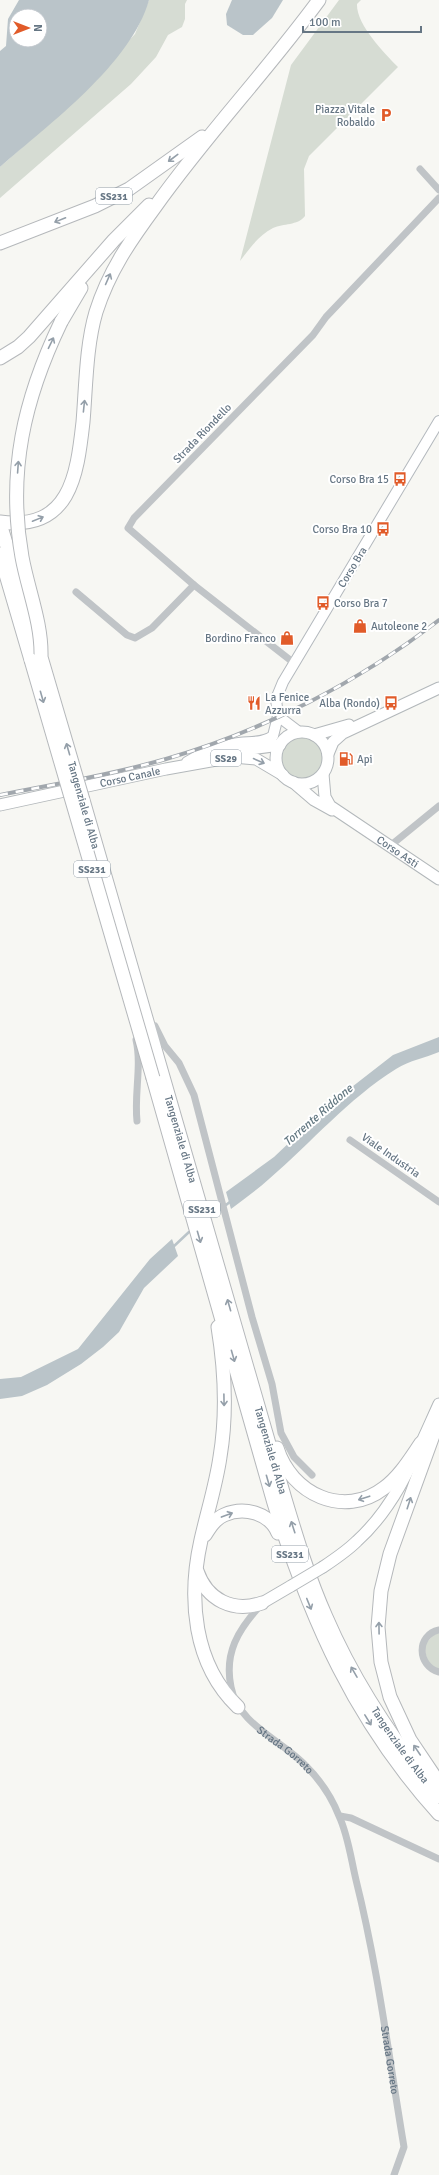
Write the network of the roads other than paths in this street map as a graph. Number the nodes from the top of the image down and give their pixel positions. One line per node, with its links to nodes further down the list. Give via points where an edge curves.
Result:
1 (319, 0): 2 (highway, SS231, via 290,39)
2 (216, 127): 4 (highway, SS231); 8 (highway, SS231, one-way to 8, via 129,189 95,206)
3 (420, 169): 5 (street)
4 (178, 175): 7 (highway, SS231); 11 (highway, one-way to 4, via 26,523 41,519 55,510 72,486 80,453 90,346 96,313 114,267)
5 (439, 190)
6 (439, 198): 13 (street, Strada Riondello, via 326,317 313,335 134,518 128,528)
7 (114, 240): 9 (highway, via 51,314 18,347); 16 (highway, SS231, one-way to 7, bridge, via 42,638 26,577 16,512 18,462 24,420 40,369 61,322)
8 (0, 243)
9 (0, 358)
10 (439, 421): 17 (street, Corso Bra)
11 (0, 523): 16 (highway, Tangenziale di Alba, bridge)
12 (0, 554): 16 (highway, Tangenziale di Alba)
13 (194, 585): 15 (street, via 152,628 135,638 127,635); 17 (street, Strada Riondello)
14 (0, 586): 16 (highway, SS231, via 21,645)
15 (76, 592)
16 (36, 659): 36 (highway, Tangenziale di Alba / SS231, bridge)
17 (294, 663): 19 (street, Corso Bra, via 276,698)
18 (439, 688): 20 (main road)
19 (278, 716): 21 (street); 25 (street, Corso Bra, via 276,731 269,739 218,747)
20 (377, 717): 22 (main road); 24 (main road, via 343,732 333,742)
21 (299, 732): 22 (main road); 23 (main road, via 288,736)
22 (314, 735): 24 (main road, via 324,742)
23 (280, 745): 25 (main road, Corso Canale / SS29, via 232,751); 28 (main road, via 276,757)
24 (328, 754): 27 (main road)
25 (187, 762): 26 (main road, Corso Canale / SS29)
26 (166, 769): 28 (main road, Corso Canale / SS29, one-way to 28, via 233,757 247,757 256,759); 29 (main road, Corso Canale / SS29)
27 (323, 774): 28 (main road, via 308,783); 33 (main road, Corso Asti, via 325,797 330,806)
28 (288, 778): 33 (main road, Corso Asti, via 314,800)
29 (85, 788): 30 (main road, Corso Canale / SS29); 45 (street, via 157,1033 188,1080 222,1195 272,1384 281,1433 294,1458)
30 (64, 792): 31 (main road, Corso Canale / SS29); 37 (street, via 138,1051 135,1101)
31 (0, 805)
32 (439, 806): 34 (street)
33 (356, 824): 34 (main road, Corso Asti)
34 (390, 846): 35 (main road, Corso Asti)
35 (439, 879)
36 (158, 1077): 40 (highway, Tangenziale di Alba / SS231, one-way to 40); 41 (highway, Tangenziale di Alba / SS231, one-way to 36)
37 (137, 1121)
38 (350, 1140): 39 (street, Viale Industria)
39 (439, 1202)
40 (207, 1264): 46 (highway, one-way to 46, via 222,1365 224,1418 220,1459); 47 (highway, Tangenziale di Alba / SS231, one-way to 47)
41 (240, 1343): 44 (highway, one-way to 41, via 396,1477 371,1496 341,1503 314,1495 293,1478 280,1456 266,1409); 54 (highway, Tangenziale di Alba / SS231, one-way to 41, via 381,1719 345,1657 326,1617 305,1564)
42 (439, 1404): 44 (main road, Strada Gorreto)
43 (439, 1419): 53 (highway, one-way to 43, via 410,1740 390,1697 381,1662 378,1627 381,1591 390,1554)
44 (421, 1443): 49 (main road, Strada Gorreto, bridge, via 401,1485 386,1508 358,1540 323,1567)
45 (312, 1475)
46 (200, 1542): 47 (highway, one-way to 47, via 211,1526 225,1514 259,1514 275,1526); 48 (highway)
47 (294, 1567): 55 (highway, Tangenziale di Alba / SS231, one-way to 55, via 335,1662 350,1690 392,1756)
48 (197, 1570): 49 (highway, via 205,1588 218,1600 237,1606); 52 (highway, via 194,1589 195,1611 207,1664 223,1693)
49 (262, 1603): 52 (street, Strada Gorreto, via 238,1633 231,1652 229,1673)
50 (439, 1630): 51 (street, via 424,1640 422,1654 428,1666)
51 (439, 1672)
52 (238, 1707): 56 (street, Strada Gorreto, via 253,1723 306,1765 324,1788)
53 (439, 1783)
54 (439, 1797)
55 (439, 1814)
56 (340, 1816): 57 (street, via 352,1818); 58 (street, Strada Gorreto, via 365,1915 404,2147)
57 (439, 1859)
58 (394, 2175)

